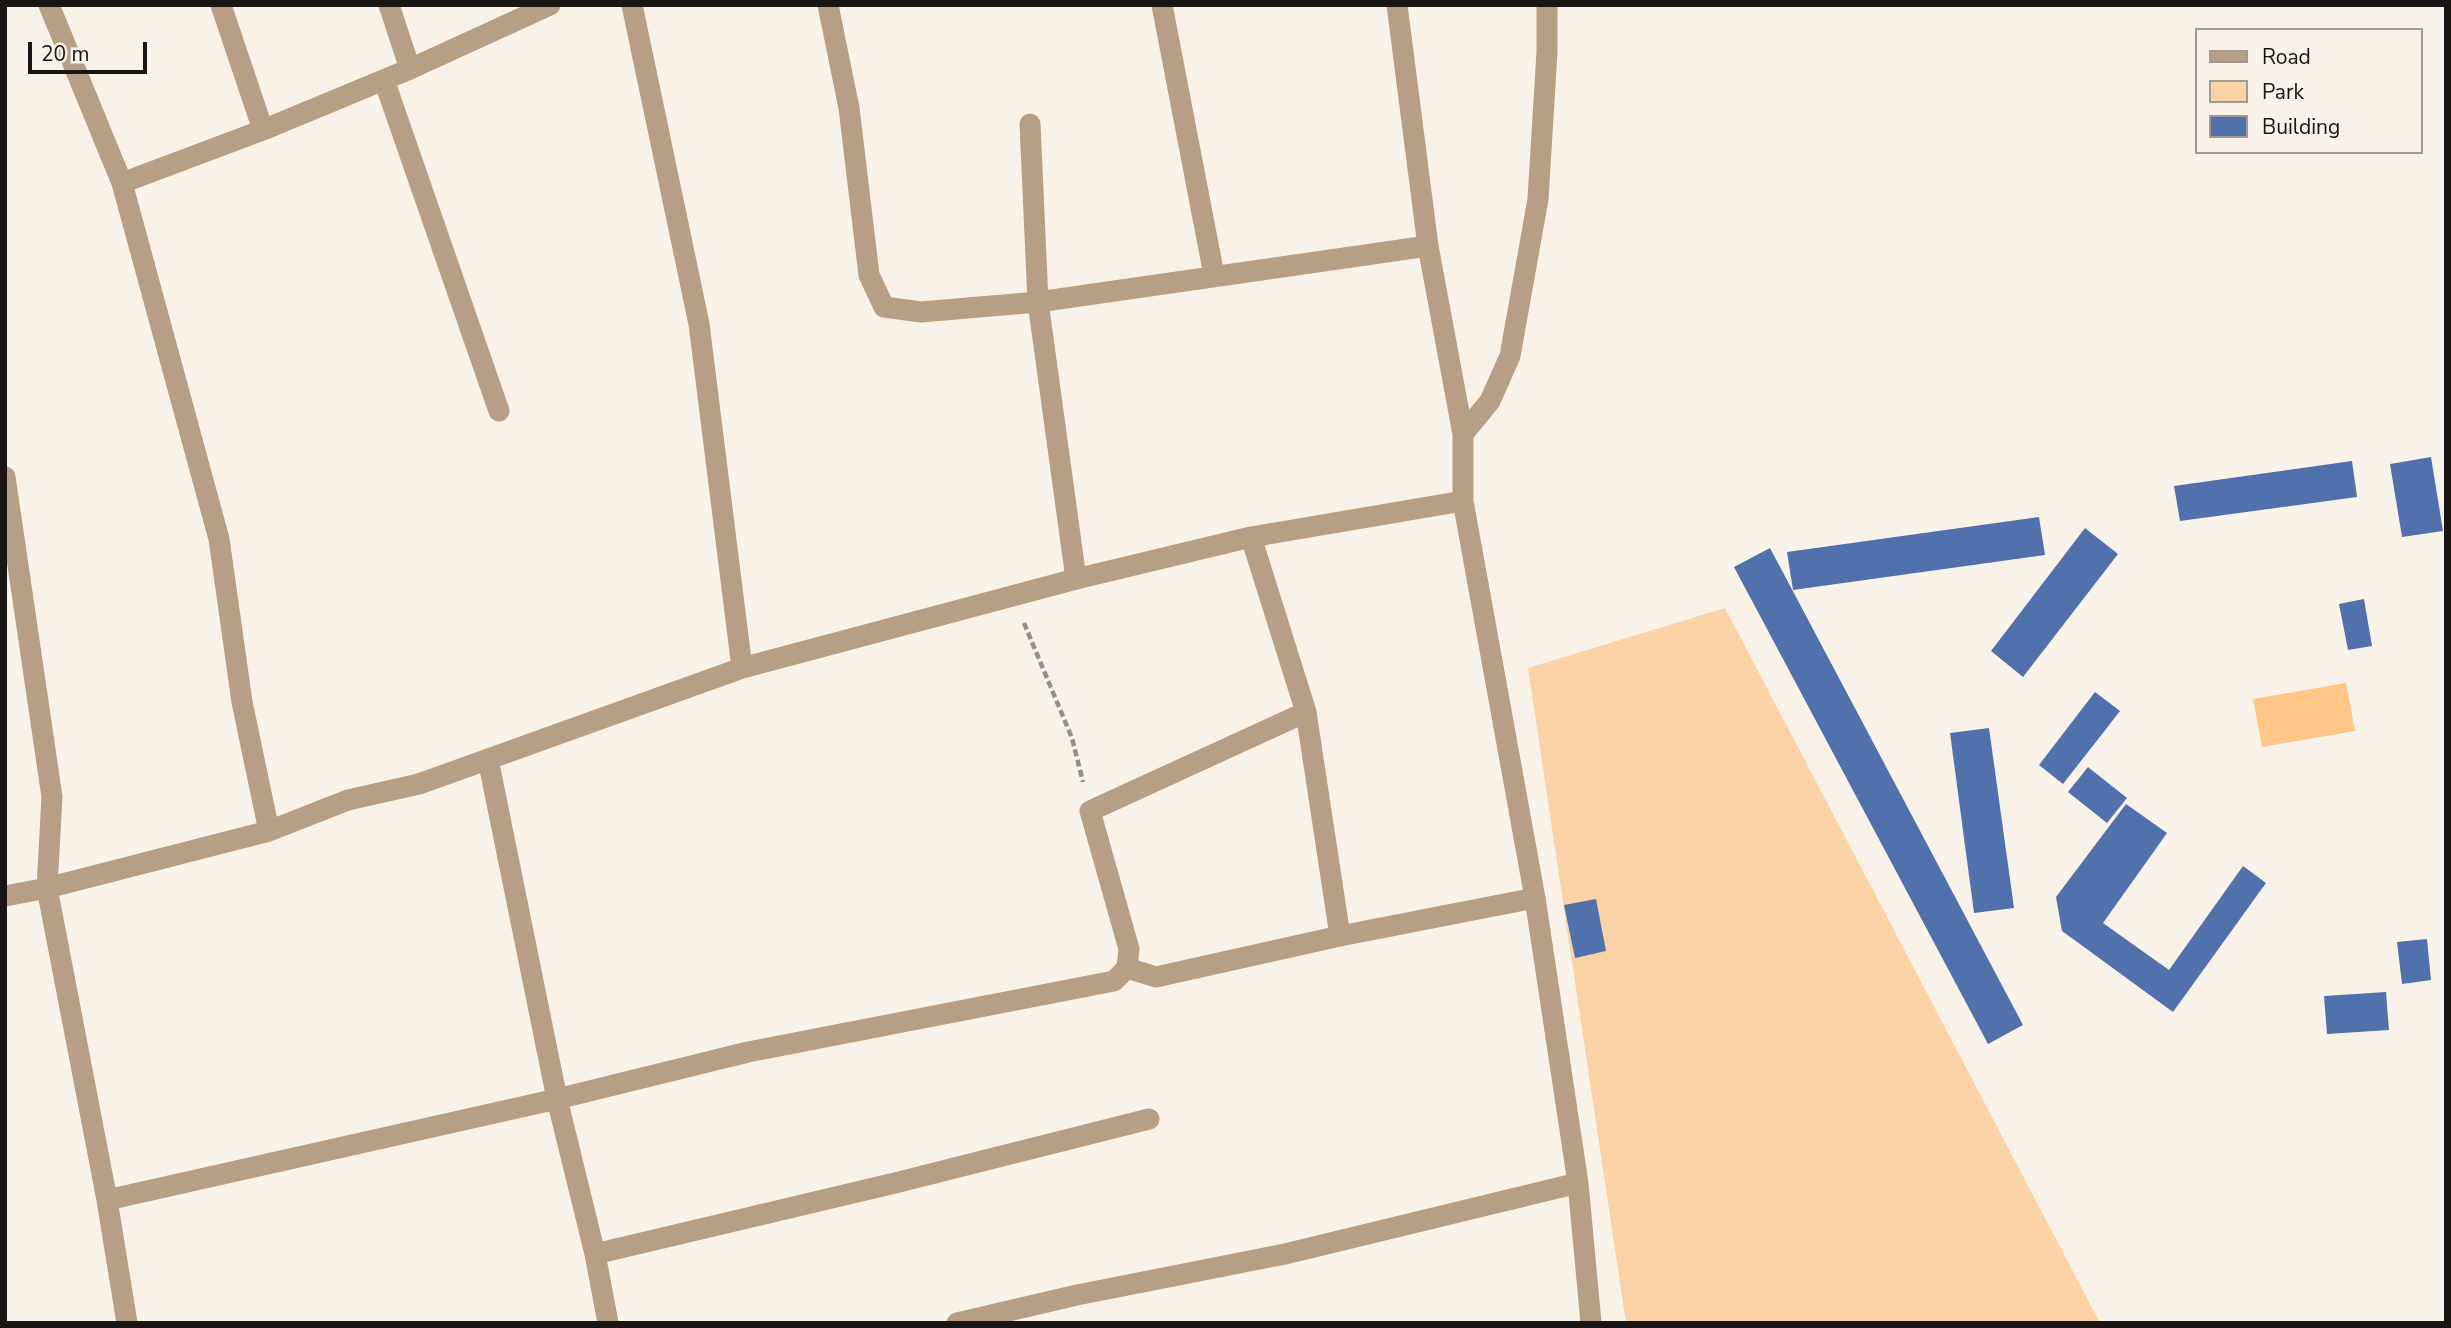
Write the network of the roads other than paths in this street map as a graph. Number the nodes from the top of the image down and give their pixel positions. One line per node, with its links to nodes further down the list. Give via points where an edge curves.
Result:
1 (49, 5): 14 (street)
2 (220, 5): 13 (street)
3 (389, 5): 10 (street)
4 (550, 5): 10 (street)
5 (632, 5): 24 (street, via 699,324)
6 (828, 5): 17 (street, via 849,108 869,275 884,307 922,312)
7 (1162, 5): 16 (street)
8 (1397, 5): 15 (street)
9 (1547, 5): 19 (street, via 1538,200 1510,356 1490,401)
10 (410, 69): 11 (street)
11 (384, 80): 13 (street); 18 (street)
12 (1030, 124): 17 (street)
13 (263, 130): 14 (street)
14 (122, 183): 27 (street, via 219,539 240,689)
15 (1427, 246): 16 (street); 19 (street)
16 (1214, 275): 17 (street)
17 (1038, 302): 23 (street)
18 (499, 411)
19 (1463, 434): 21 (street)
20 (5, 477): 28 (street, via 52,797)
21 (1464, 501): 22 (street); 30 (street)
22 (1251, 537): 23 (street); 25 (street)
23 (1076, 579): 24 (street)
24 (742, 668): 26 (street)
25 (1306, 712): 31 (street); 32 (street, via 1090,811 1129,949)
26 (488, 760): 27 (street, via 419,784 348,800); 33 (street)
27 (269, 831): 28 (street)
28 (47, 888): 29 (street); 36 (street)
29 (5, 896)
30 (1535, 898): 31 (street); 35 (street)
31 (1340, 936): 32 (street, via 1156,977)
32 (1127, 968): 33 (street, via 1114,981 748,1052)
33 (557, 1099): 36 (street); 37 (street)
34 (1149, 1119): 37 (street)
35 (1578, 1183): 40 (street, via 1285,1254 1077,1294); 41 (street)
36 (107, 1200): 38 (street)
37 (595, 1254): 39 (street)
38 (127, 1323)
39 (608, 1323)
40 (957, 1323)
41 (1591, 1323)

